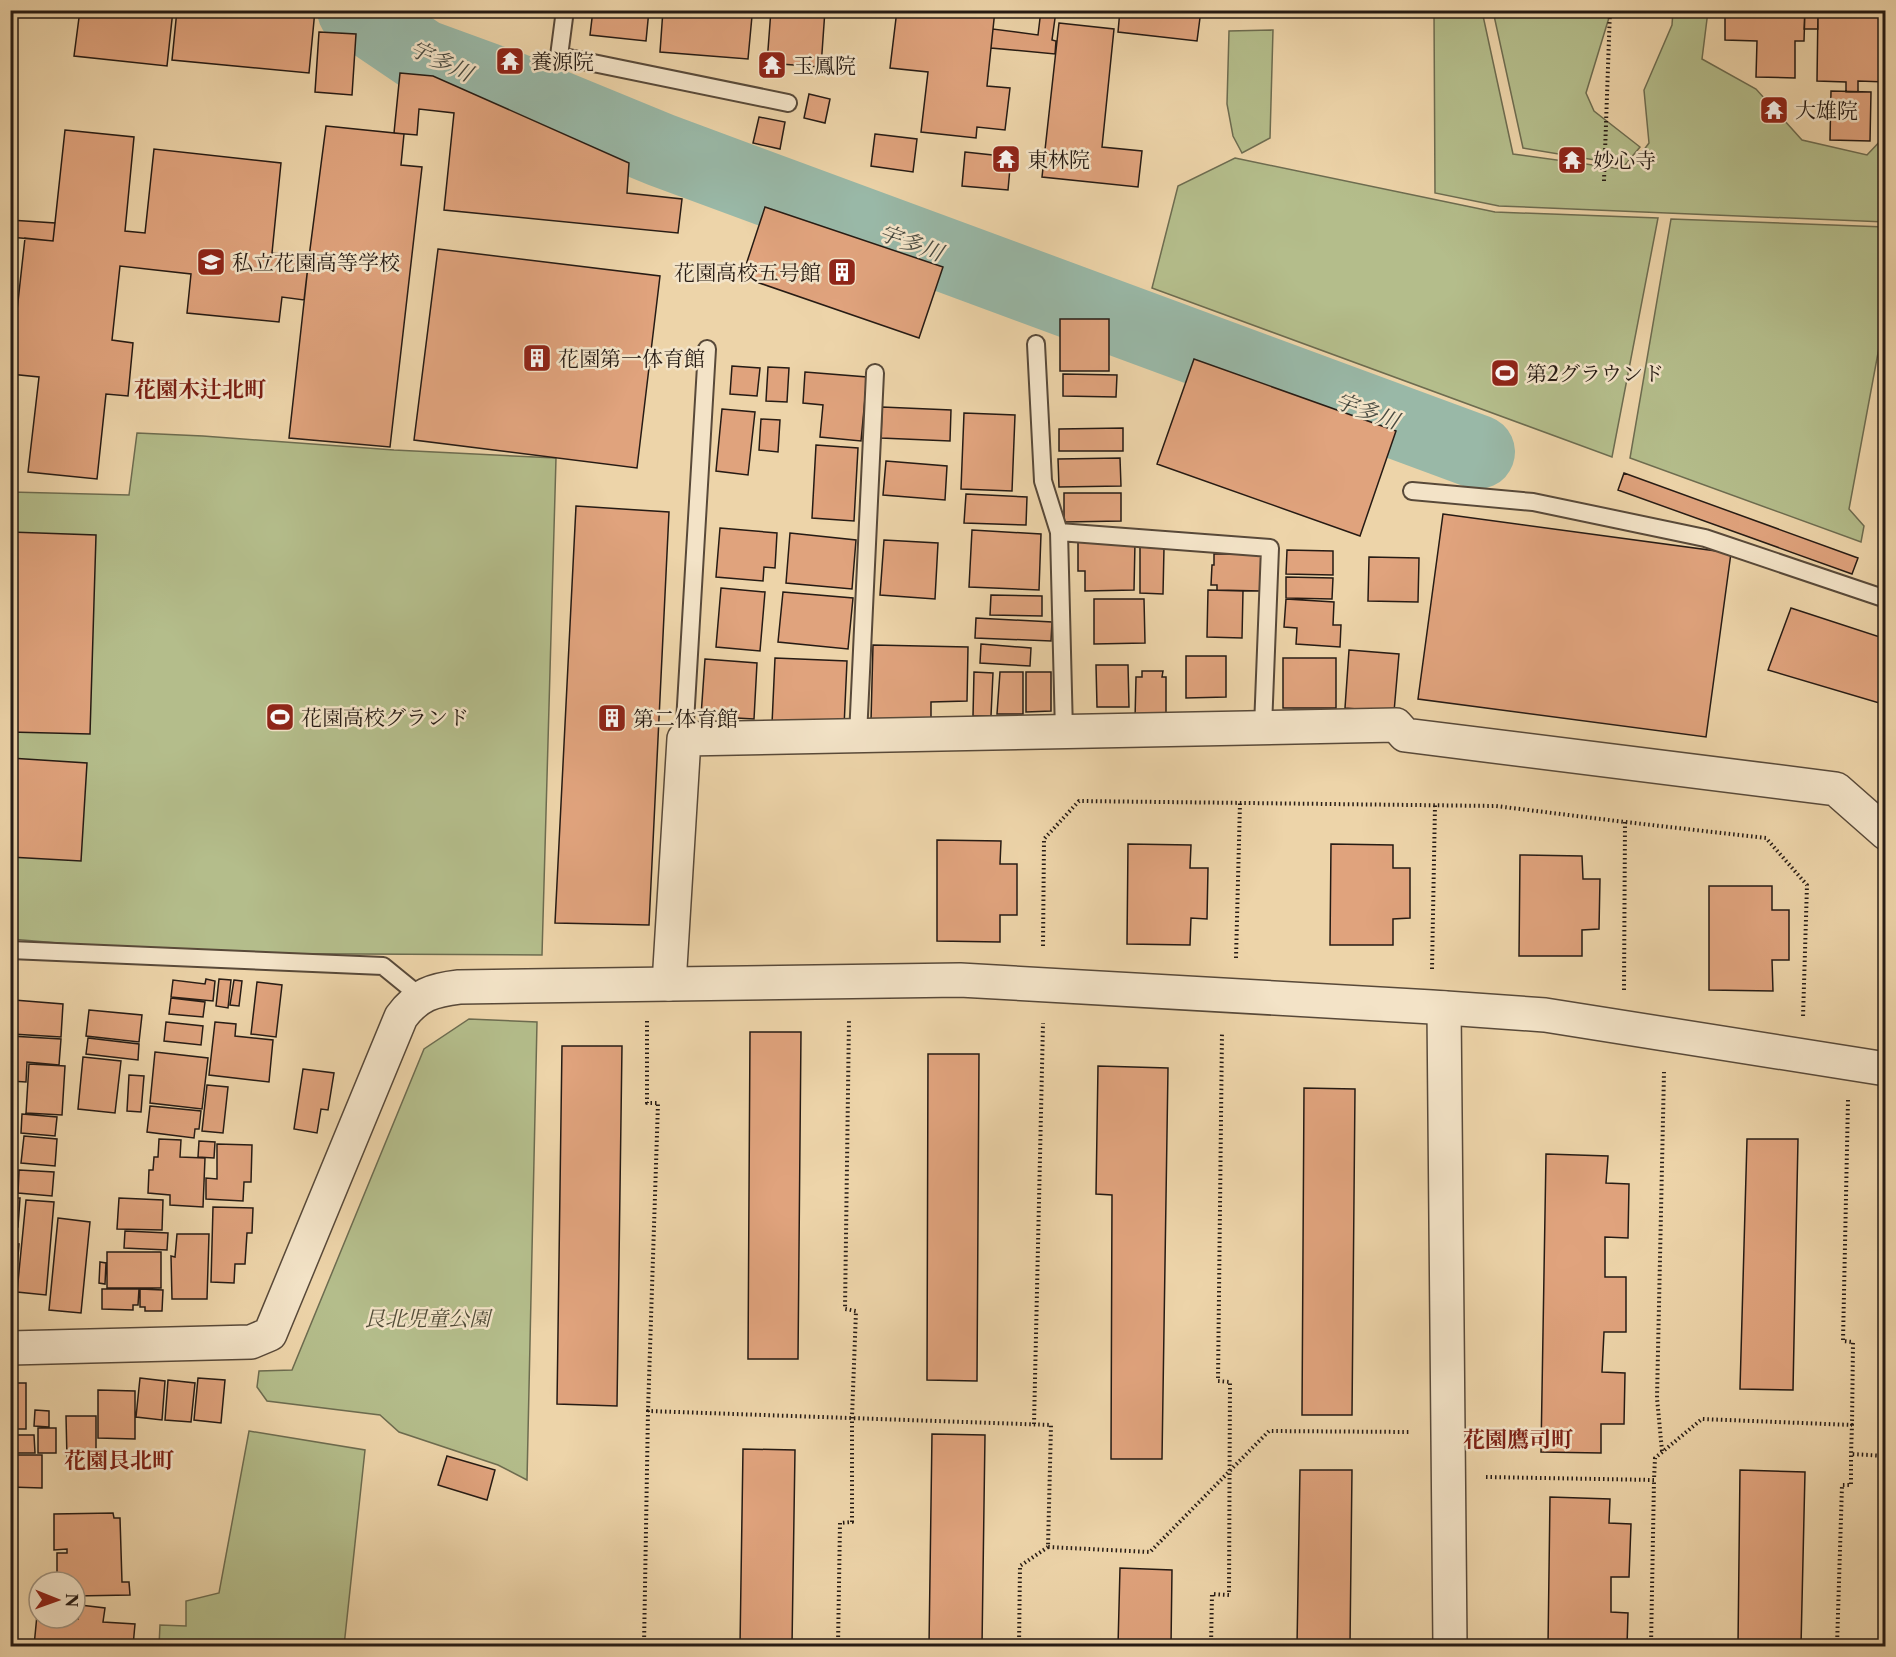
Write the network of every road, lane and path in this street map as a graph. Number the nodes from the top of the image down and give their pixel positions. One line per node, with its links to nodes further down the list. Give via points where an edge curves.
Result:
1 (565, 10): 3 (lane, via 559,56)
2 (1610, 10): 4 (path)
3 (788, 103)
4 (1604, 181)
5 (1036, 344): 9 (lane, via 1043,481)
6 (707, 349): 14 (lane)
7 (875, 373): 13 (lane)
8 (1412, 491): 10 (lane, via 1533,502 1705,538)
9 (1059, 532): 11 (lane, via 1270,548); 12 (lane)
10 (1886, 599)
11 (1263, 727): 12 (street); 18 (street, via 1396,725 1405,735 1836,789)
12 (1065, 732): 13 (street)
13 (858, 736): 14 (street)
14 (684, 740): 21 (street)
15 (1240, 803): 16 (path); 22 (path, via 1079,801 1044,839); 23 (path)
16 (1435, 805): 17 (path, via 1496,806); 25 (path)
17 (1625, 822): 26 (path); 28 (path, via 1766,838 1807,885)
18 (1886, 833)
19 (10, 951): 24 (lane, via 383,966)
20 (850, 981): 21 (street); 22 (street, via 960,980); 33 (path, via 845,1309 856,1311)
21 (658, 984): 24 (street, via 459,987); 32 (path, via 647,1103 658,1102)
22 (1043, 985): 23 (street); 34 (path)
23 (1229, 995): 25 (street); 40 (path, via 1218,1381 1230,1382)
24 (421, 997): 31 (street, via 401,1017 270,1334 251,1342)
25 (1438, 1007): 26 (street, via 1545,1015); 48 (street)
26 (1624, 1028): 27 (street)
27 (1665, 1034): 28 (street); 37 (path, via 1656,1398)
28 (1803, 1056): 29 (street)
29 (1848, 1063): 30 (street); 35 (path, via 1844,1341 1853,1342)
30 (1886, 1069)
31 (10, 1348)
32 (648, 1411): 33 (path); 44 (path)
33 (852, 1417): 34 (path); 45 (path, via 852,1522 840,1522)
34 (1034, 1424): 43 (path, via 1051,1425)
35 (1852, 1425): 37 (path, via 1702,1419); 38 (path)
36 (1411, 1432): 40 (path, via 1269,1431)
37 (1662, 1452): 42 (path, via 1655,1458)
38 (1851, 1454): 39 (path); 50 (path, via 1851,1485 1842,1485)
39 (1886, 1456)
40 (1229, 1472): 43 (path, via 1150,1552); 47 (path, via 1229,1595 1212,1594)
41 (1477, 1477): 42 (path)
42 (1654, 1480): 49 (path)
43 (1048, 1547): 46 (path, via 1020,1566)
44 (644, 1647)
45 (838, 1647)
46 (1018, 1647)
47 (1211, 1647)
48 (1450, 1647)
49 (1651, 1647)
50 (1837, 1647)

